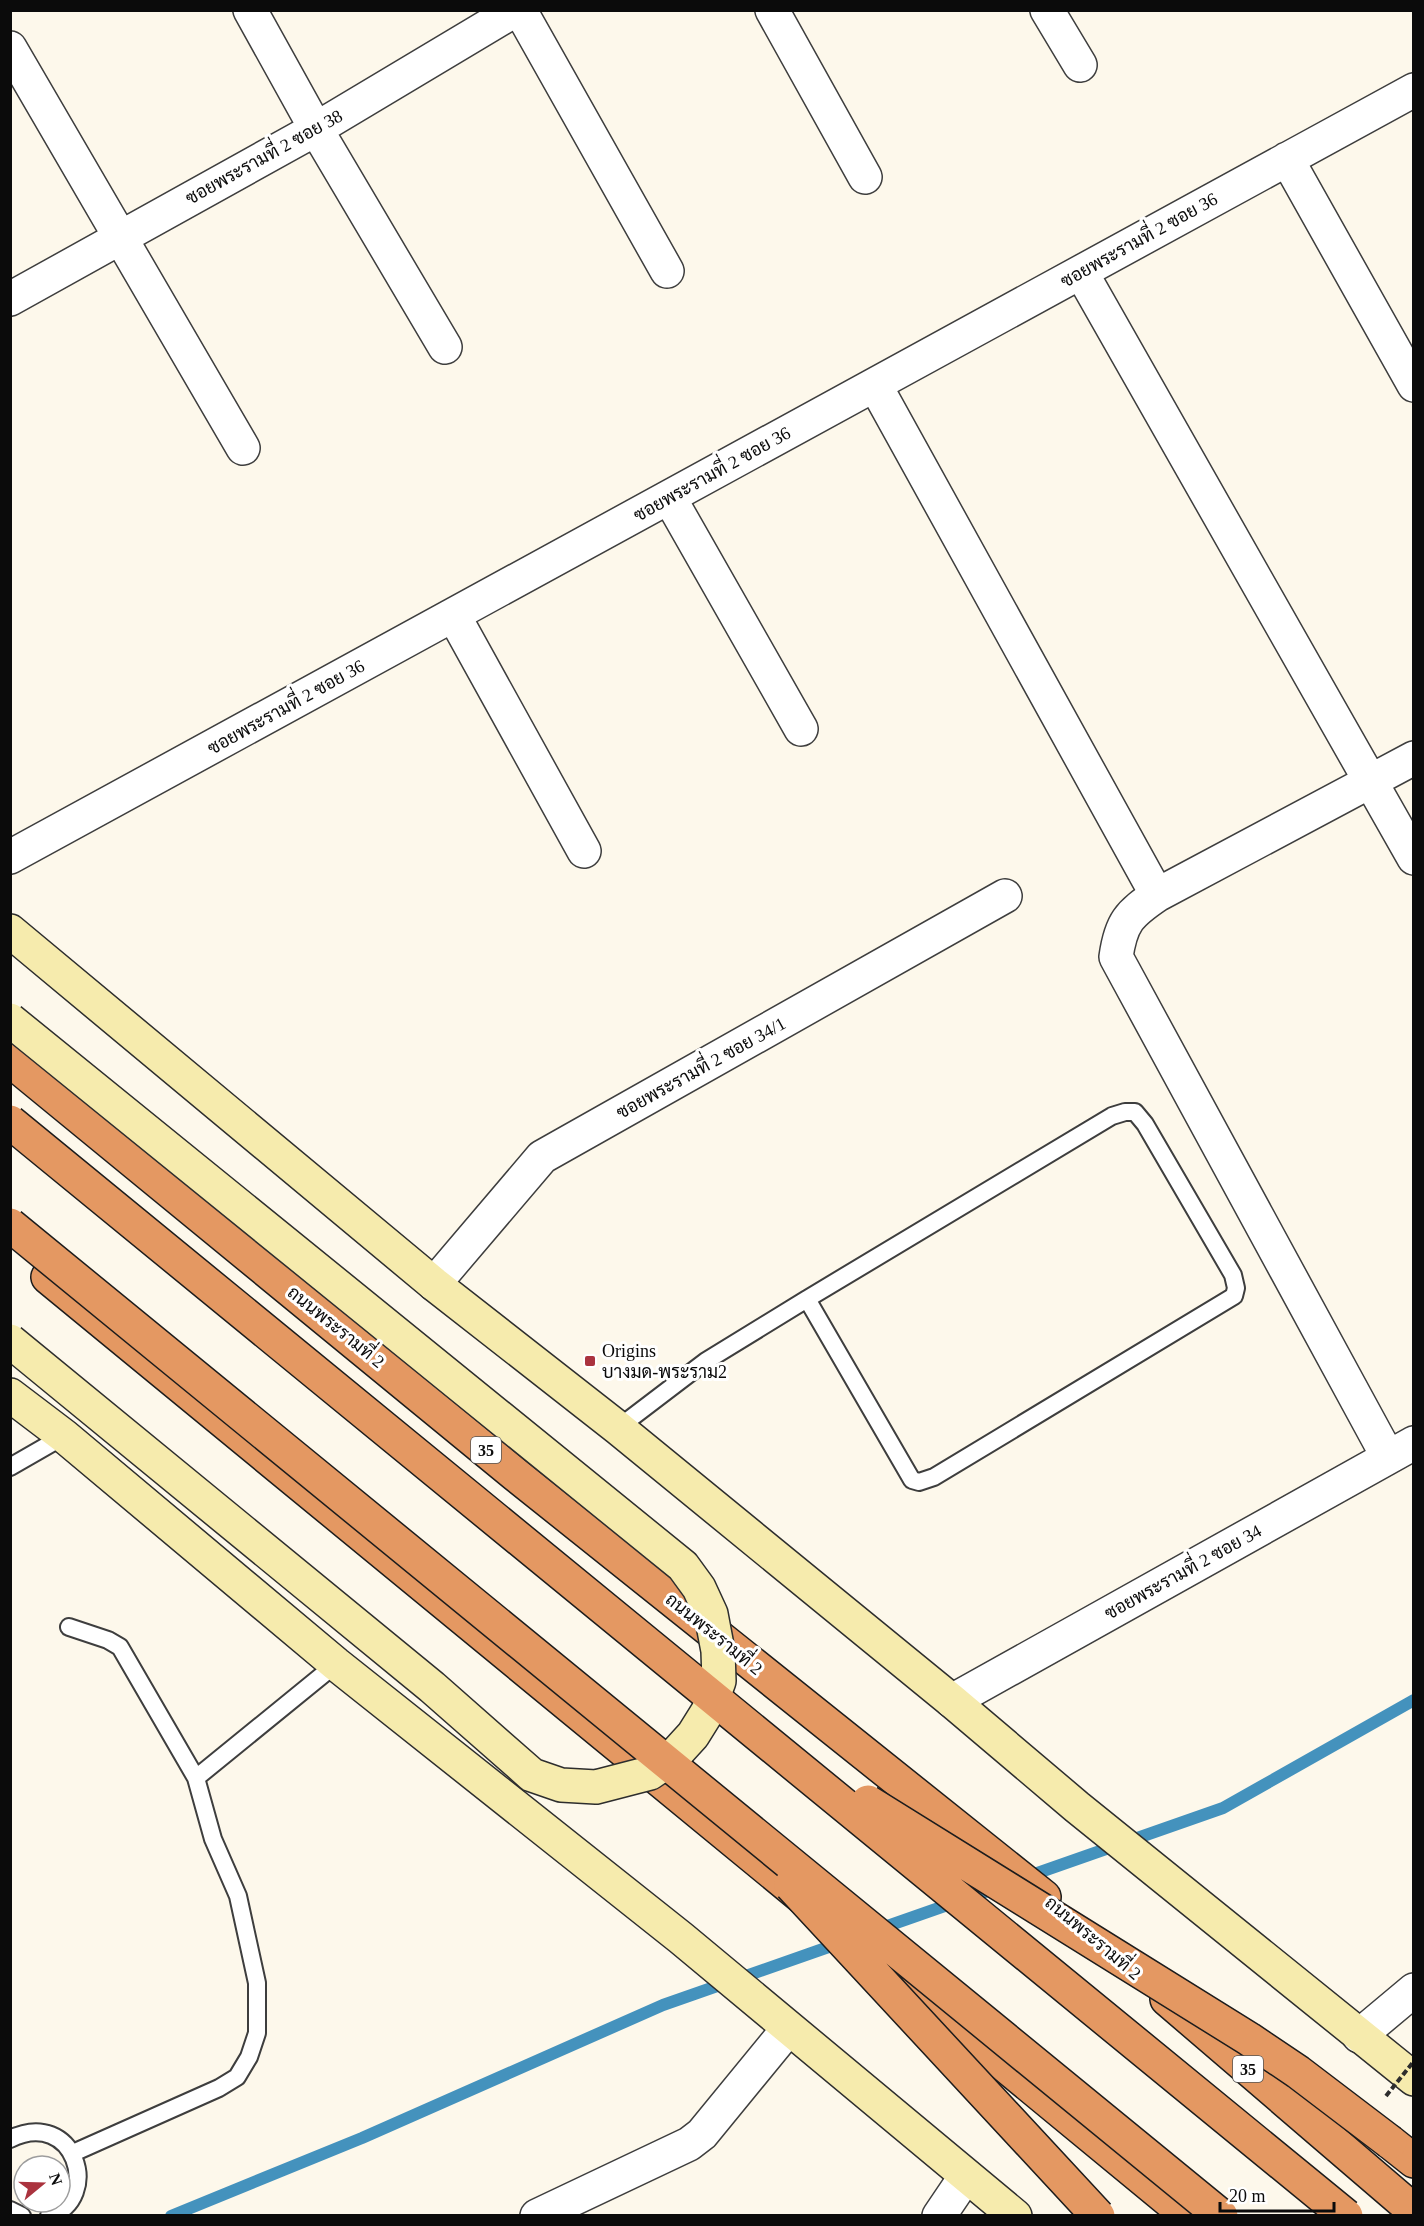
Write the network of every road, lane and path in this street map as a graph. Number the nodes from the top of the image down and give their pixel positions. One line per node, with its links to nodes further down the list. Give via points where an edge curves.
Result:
1 (250, 10): 9 (street)
2 (515, 10): 9 (street, ซอยพระรามที่ 2 ซอย 38)
3 (520, 10): 13 (street)
4 (772, 10): 11 (street)
5 (1047, 10): 7 (street)
6 (10, 48): 12 (street)
7 (1080, 65)
8 (1413, 90): 10 (street, ซอยพระรามที่ 2 ซอย 36)
9 (316, 129): 12 (street, ซอยพระรามที่ 2 ซอย 38); 16 (street)
10 (1287, 159): 14 (street, ซอยพระรามที่ 2 ซอย 36); 18 (street)
11 (865, 177)
12 (120, 237): 15 (street, ซอยพระรามที่ 2 ซอย 38); 19 (street)
13 (668, 271)
14 (1081, 272): 17 (street, ซอยพระรามที่ 2 ซอย 36); 24 (street)
15 (10, 299)
16 (445, 347)
17 (875, 385): 20 (street, ซอยพระรามที่ 2 ซอย 36); 28 (street)
18 (1413, 385)
19 (243, 448)
20 (669, 498): 21 (street, ซอยพระรามที่ 2 ซอย 36); 22 (street)
21 (454, 616): 25 (street); 26 (street, ซอยพระรามที่ 2 ซอย 36)
22 (801, 729)
23 (1413, 758): 24 (street)
24 (1371, 781): 27 (street); 28 (street)
25 (584, 851)
26 (10, 857)
27 (1413, 858)
28 (1157, 895): 42 (street, via 1133,911 1119,935 1116,957)
29 (1005, 896): 36 (street, ซอยพระรามที่ 2 ซอย 34/1, via 542,1157)
30 (10, 931): 36 (main road)
31 (10, 1020): 38 (main road, bridge, via 683,1566 711,1614 718,1651 719,1681 708,1711 672,1758 650,1773 596,1787 561,1785 532,1775 432,1687)
32 (10, 1060): 59 (highway, ถนนพระรามที่ 2 / 35, via 516,1475 1083,1927)
33 (10, 1122): 47 (highway, bridge)
34 (10, 1225): 49 (highway, bridge)
35 (10, 1246): 66 (highway, bridge)
36 (434, 1284): 40 (main road)
37 (807, 1299): 37 (lane, via 1112,1116 1125,1112 1135,1112 1145,1124 1233,1275 1236,1288 1234,1296 1226,1302 934,1477 919,1482 907,1472); 40 (lane, via 706,1362)
38 (10, 1341)
39 (10, 1395): 41 (main road)
40 (618, 1428): 46 (main road)
41 (64, 1436): 43 (lane); 45 (main road)
42 (1401, 1450): 46 (street, ซอยพระรามที่ 2 ซอย 34)
43 (10, 1467)
44 (69, 1627): 48 (lane, via 120,1647)
45 (336, 1664): 48 (lane); 51 (main road, via 681,1938)
46 (952, 1701): 52 (main road, via 1077,1808)
47 (757, 1733): 56 (highway, bridge, via 1249,2039); 68 (highway, bridge)
48 (196, 1779): 55 (lane, via 213,1839 238,1896 257,1983 257,2033 237,2077)
49 (707, 1795): 65 (highway, bridge); 67 (highway, bridge)
50 (1413, 1990): 52 (street)
51 (779, 2021): 57 (main road); 62 (street, via 702,2134 689,2144)
52 (1359, 2036): 53 (main road)
53 (1413, 2079)
54 (10, 2139): 55 (lane, via 23,2132 38,2131 51,2134)
55 (73, 2153): 61 (lane, via 77,2167 74,2195)
56 (1413, 2161)
57 (966, 2176): 63 (street); 64 (main road)
58 (10, 2210): 60 (lane)
59 (1413, 2211)
60 (22, 2216)
61 (49, 2216)
62 (537, 2216)
63 (939, 2216)
64 (1015, 2216)
65 (1098, 2216)
66 (1188, 2216)
67 (1221, 2216)
68 (1346, 2216)

